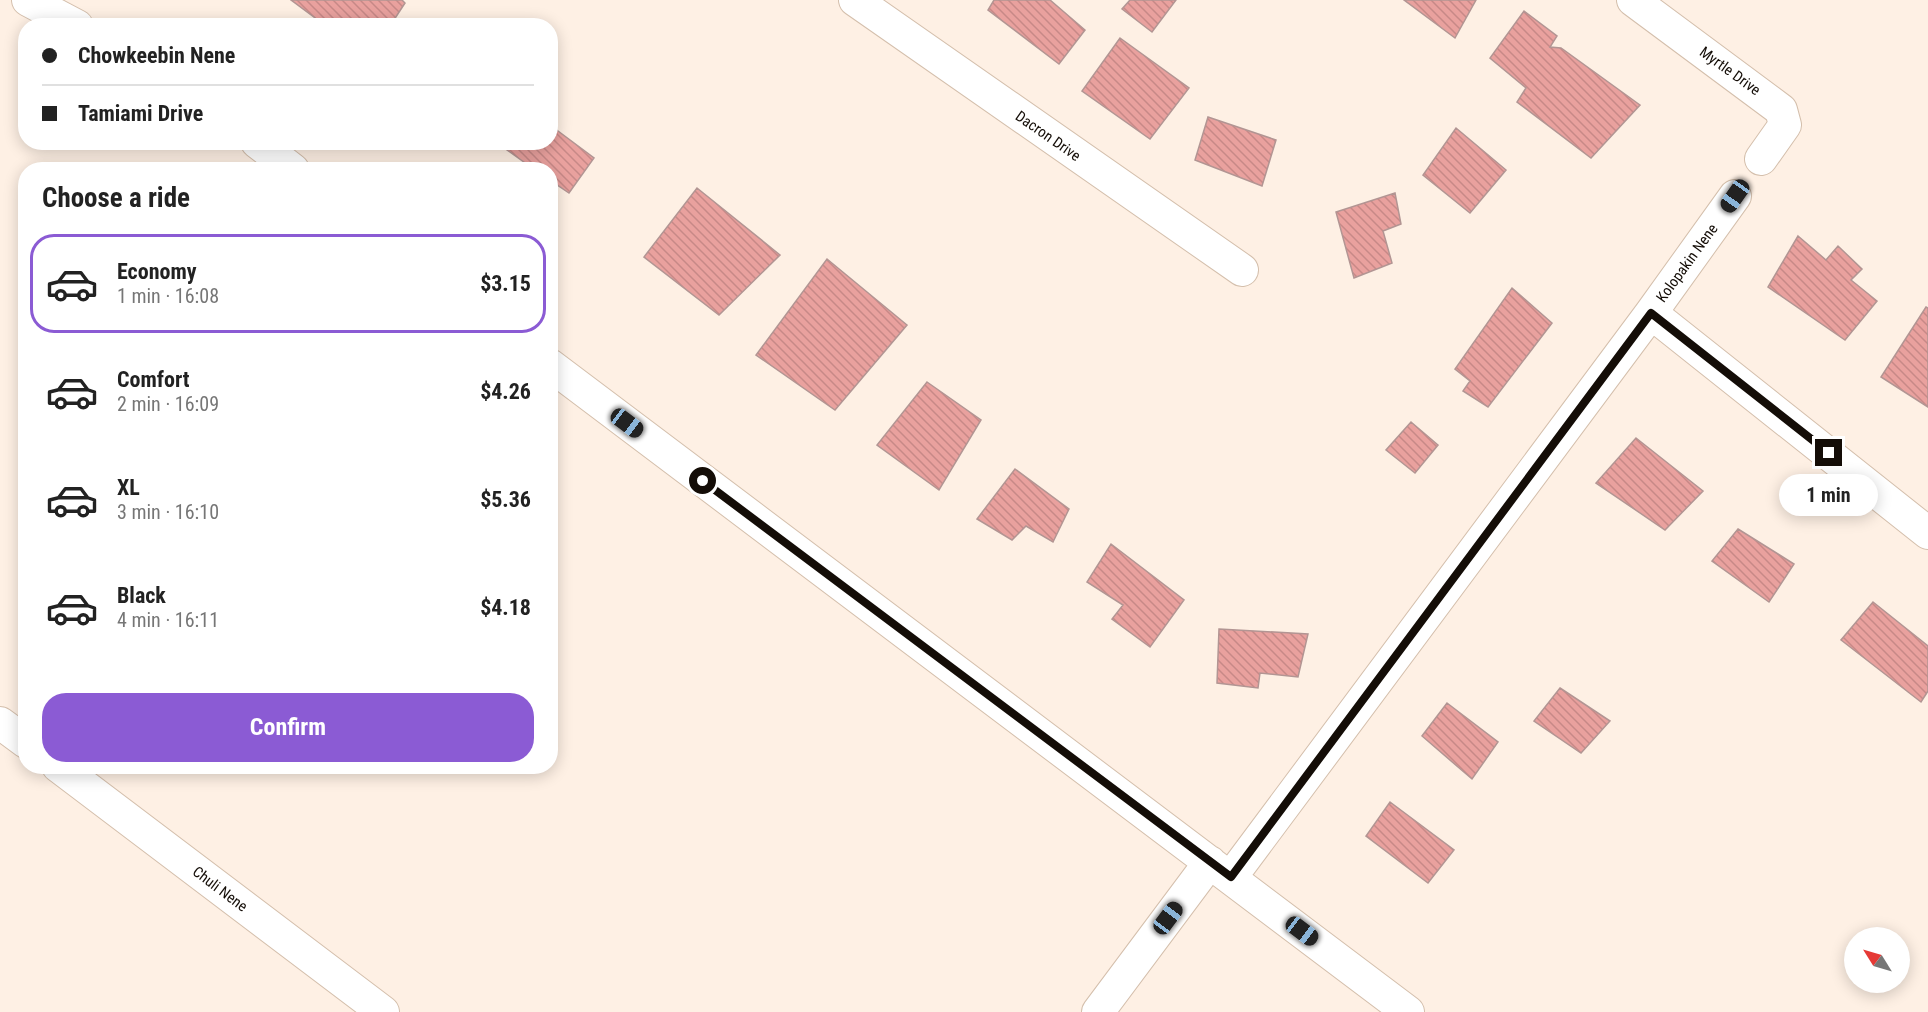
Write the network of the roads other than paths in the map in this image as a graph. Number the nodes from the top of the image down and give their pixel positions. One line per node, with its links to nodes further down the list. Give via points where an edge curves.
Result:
1 (28, 0): 4 (street)
2 (855, 0): 9 (street, Dacron Drive)
3 (1633, 0): 6 (street, Myrtle Drive, via 1781,110 1785,124)
4 (62, 18)
5 (267, 150): 7 (street)
6 (1761, 159)
7 (283, 162)
8 (1735, 196): 10 (street, Kolopakin Nene)
9 (1242, 270)
10 (1651, 313): 12 (street); 16 (street, Kolopakin Nene)
11 (558, 371): 16 (street)
12 (1928, 533)
13 (0, 723): 14 (street)
14 (18, 736)
15 (69, 774): 17 (street, Chuli Nene)
16 (1220, 870): 18 (street, Kolopakin Nene); 19 (street)
17 (383, 1012)
18 (1098, 1012)
19 (1408, 1012)

